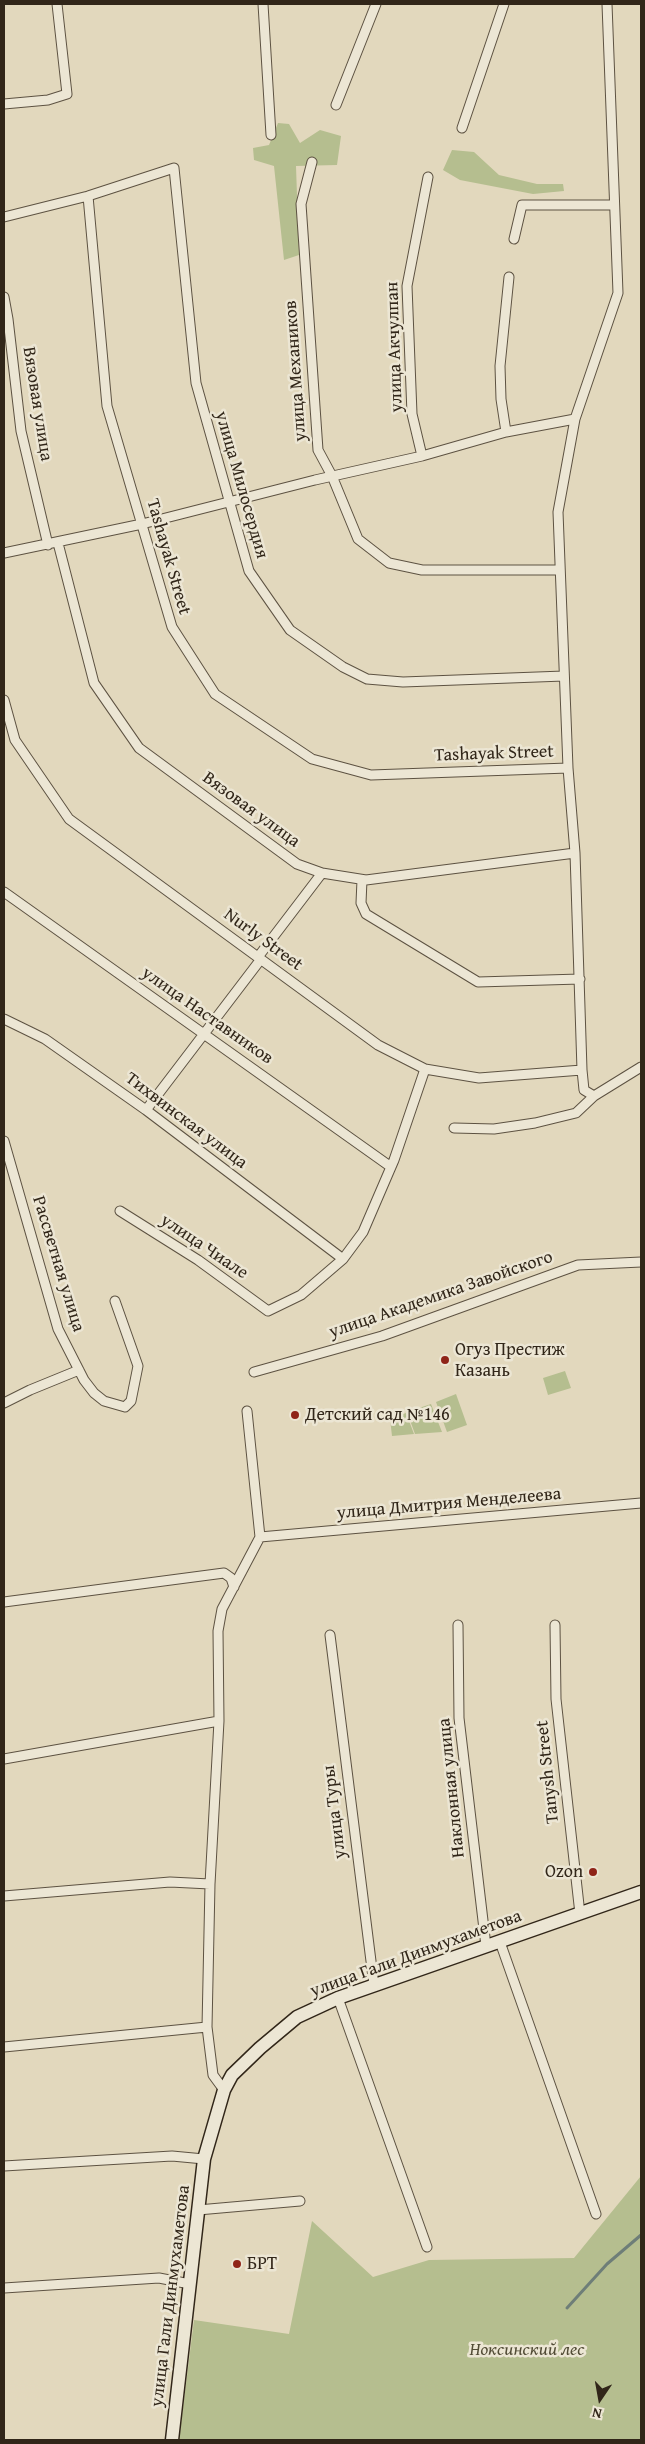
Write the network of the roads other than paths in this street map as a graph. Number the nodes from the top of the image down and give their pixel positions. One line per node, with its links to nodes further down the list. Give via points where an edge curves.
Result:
1 (57, 4): 6 (street, via 67,94 48,100)
2 (263, 4): 9 (street)
3 (376, 4): 7 (street)
4 (504, 4): 8 (street)
5 (606, 4): 13 (street)
6 (4, 104)
7 (336, 105)
8 (462, 128)
9 (270, 135)
10 (312, 162): 21 (street, улица Механиков, via 301,204 318,450)
11 (428, 177): 20 (street, улица Акчулпан, via 407,286 412,414)
12 (88, 196): 14 (street); 22 (street, улица Милосердия, via 174,168 196,383); 23 (street, Tashayak Street, via 107,406)
13 (614, 205): 15 (street, via 522,205); 18 (street, via 618,293)
14 (4, 216)
15 (514, 239)
16 (509, 277): 19 (street, via 500,366)
17 (4, 297): 25 (street, Вязовая улица, via 21,431)
18 (574, 419): 19 (street); 27 (street, via 558,512)
19 (506, 432): 20 (street)
20 (422, 456): 21 (street)
21 (332, 476): 22 (street); 27 (street, улица Механиков, via 358,539 388,562 422,570)
22 (228, 502): 23 (street); 28 (street, улица Милосердия, via 248,571 290,630 366,679 403,682)
23 (142, 524): 24 (street); 30 (street, Tashayak Street, via 172,627 215,694 312,759 371,775)
24 (58, 543): 25 (street); 32 (street, Вязовая улица, via 94,683 139,748 297,864)
25 (48, 545): 26 (street)
26 (4, 553)
27 (560, 570): 28 (street)
28 (564, 676): 30 (street)
29 (4, 700): 35 (street, Nurly Street, via 15,740 69,819)
30 (568, 768): 31 (street)
31 (575, 853): 33 (street, Вязовая улица); 36 (street)
32 (322, 873): 33 (street, Вязовая улица); 35 (street)
33 (362, 880): 36 (street, via 361,903 366,914 478,982)
34 (4, 892): 38 (street, улица Наставников)
35 (259, 958): 38 (street); 40 (street, Nurly Street, via 378,1045)
36 (580, 980): 41 (street)
37 (4, 1019): 43 (street, Тихвинская улица, via 45,1039)
38 (205, 1034): 43 (street); 46 (street, улица Наставников)
39 (641, 1067): 42 (street)
40 (425, 1069): 41 (street, Nurly Street, via 479,1078); 46 (street)
41 (582, 1070): 42 (street, via 584,1090)
42 (594, 1096): 44 (street, via 576,1113 535,1123 494,1129)
43 (146, 1110): 48 (street, Тихвинская улица)
44 (454, 1128)
45 (4, 1141): 51 (street, Рассветная улица, via 58,1329)
46 (391, 1167): 48 (street, via 363,1232)
47 (120, 1211): 48 (street, улица Чиале, via 198,1260 268,1311 302,1296)
48 (343, 1259)
49 (641, 1262): 52 (street, улица Академика Завойского, via 578,1265 382,1336)
50 (115, 1301): 51 (street, Рассветная улица, via 138,1366 131,1401 125,1407 104,1401 94,1393)
51 (79, 1370): 53 (street)
52 (254, 1372)
53 (4, 1404)
54 (247, 1411): 56 (street)
55 (641, 1504): 56 (street, улица Дмитрия Менделеева)
56 (260, 1537): 57 (street)
57 (234, 1587): 58 (street, via 231,1578 224,1573); 62 (street, via 222,1609 218,1631)
58 (4, 1602)
59 (458, 1625): 69 (street, Наклонная улица, via 459,1718)
60 (556, 1626): 67 (street, Tanysh Street, via 556,1699)
61 (330, 1635): 70 (street, улица Туры)
62 (219, 1721): 63 (street); 64 (street)
63 (4, 1758)
64 (210, 1884): 66 (street, via 170,1882); 72 (street)
65 (641, 1892): 67 (street, улица Гали Динмухаметова)
66 (4, 1896)
67 (580, 1914): 68 (street, улица Гали Динмухаметова)
68 (500, 1942): 69 (street, улица Гали Динмухаметова); 79 (street)
69 (486, 1946): 70 (street, улица Гали Динмухаметова)
70 (374, 1986): 71 (street, улица Гали Динмухаметова)
71 (338, 1998): 74 (street, улица Гали Динмухаметова, via 297,2017 232,2075); 80 (street)
72 (207, 2027): 73 (street); 74 (street, via 213,2075)
73 (4, 2047)
74 (224, 2090): 75 (street, улица Гали Динмухаметова)
75 (204, 2159): 76 (street, via 172,2156); 78 (street, улица Гали Динмухаметова)
76 (4, 2166)
77 (300, 2201): 78 (street)
78 (198, 2210): 81 (street, улица Гали Динмухаметова)
79 (596, 2214)
80 (427, 2247)
81 (190, 2284): 82 (street, via 159,2278); 83 (street, улица Гали Динмухаметова)
82 (4, 2288)
83 (172, 2440)

